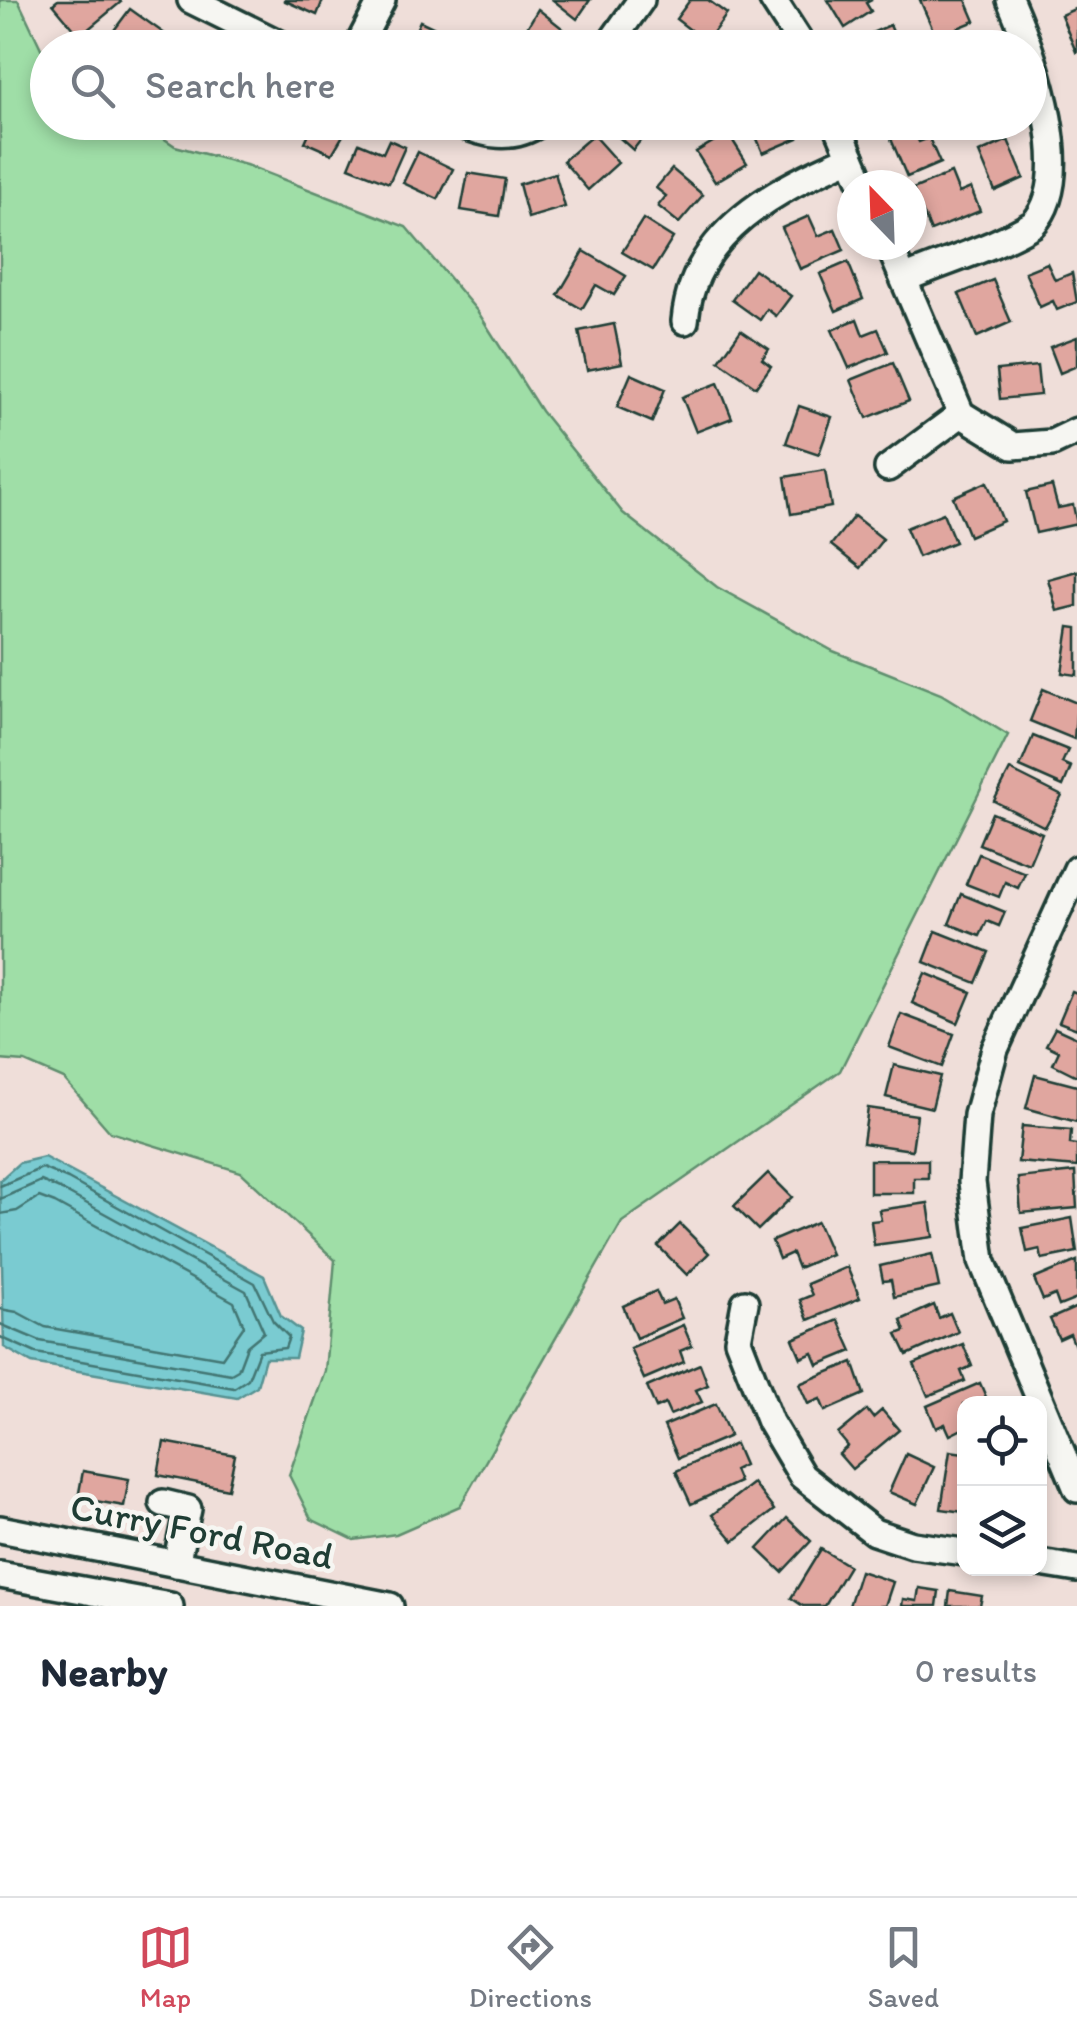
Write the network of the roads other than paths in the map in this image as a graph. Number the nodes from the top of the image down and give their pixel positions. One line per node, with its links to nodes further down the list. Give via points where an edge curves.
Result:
1 (191, 0): 6 (street)
2 (382, 0): 7 (street)
3 (642, 0): 8 (street)
4 (773, 0): 9 (street)
5 (1010, 0): 10 (street)
6 (252, 30)
7 (366, 30)
8 (620, 30)
9 (792, 30)
10 (1023, 30)
11 (1047, 87): 16 (street, via 1068,137 1071,170 1059,198 1036,224)
12 (843, 140): 13 (street)
13 (850, 157): 14 (street); 17 (street, via 747,210 722,236 687,294)
14 (856, 170)
15 (896, 260): 16 (street)
16 (904, 278): 18 (street)
17 (684, 321)
18 (960, 414): 19 (street, via 1013,446 1052,443); 20 (street)
19 (1077, 431)
20 (888, 468)
21 (1077, 869): 23 (street, via 995,1049 977,1116 972,1182 982,1261)
22 (745, 1303): 26 (street, via 738,1340 770,1422 802,1476 874,1532)
23 (1077, 1489)
24 (185, 1508): 29 (street)
25 (0, 1529): 27 (street, Curry Ford Road)
26 (957, 1551)
27 (116, 1552): 29 (street, Curry Ford Road); 32 (street)
28 (1047, 1563): 30 (street)
29 (176, 1564): 34 (street, Curry Ford Road)
30 (1077, 1569)
31 (0, 1574): 32 (street)
32 (106, 1601): 33 (street)
33 (170, 1606)
34 (390, 1606)

